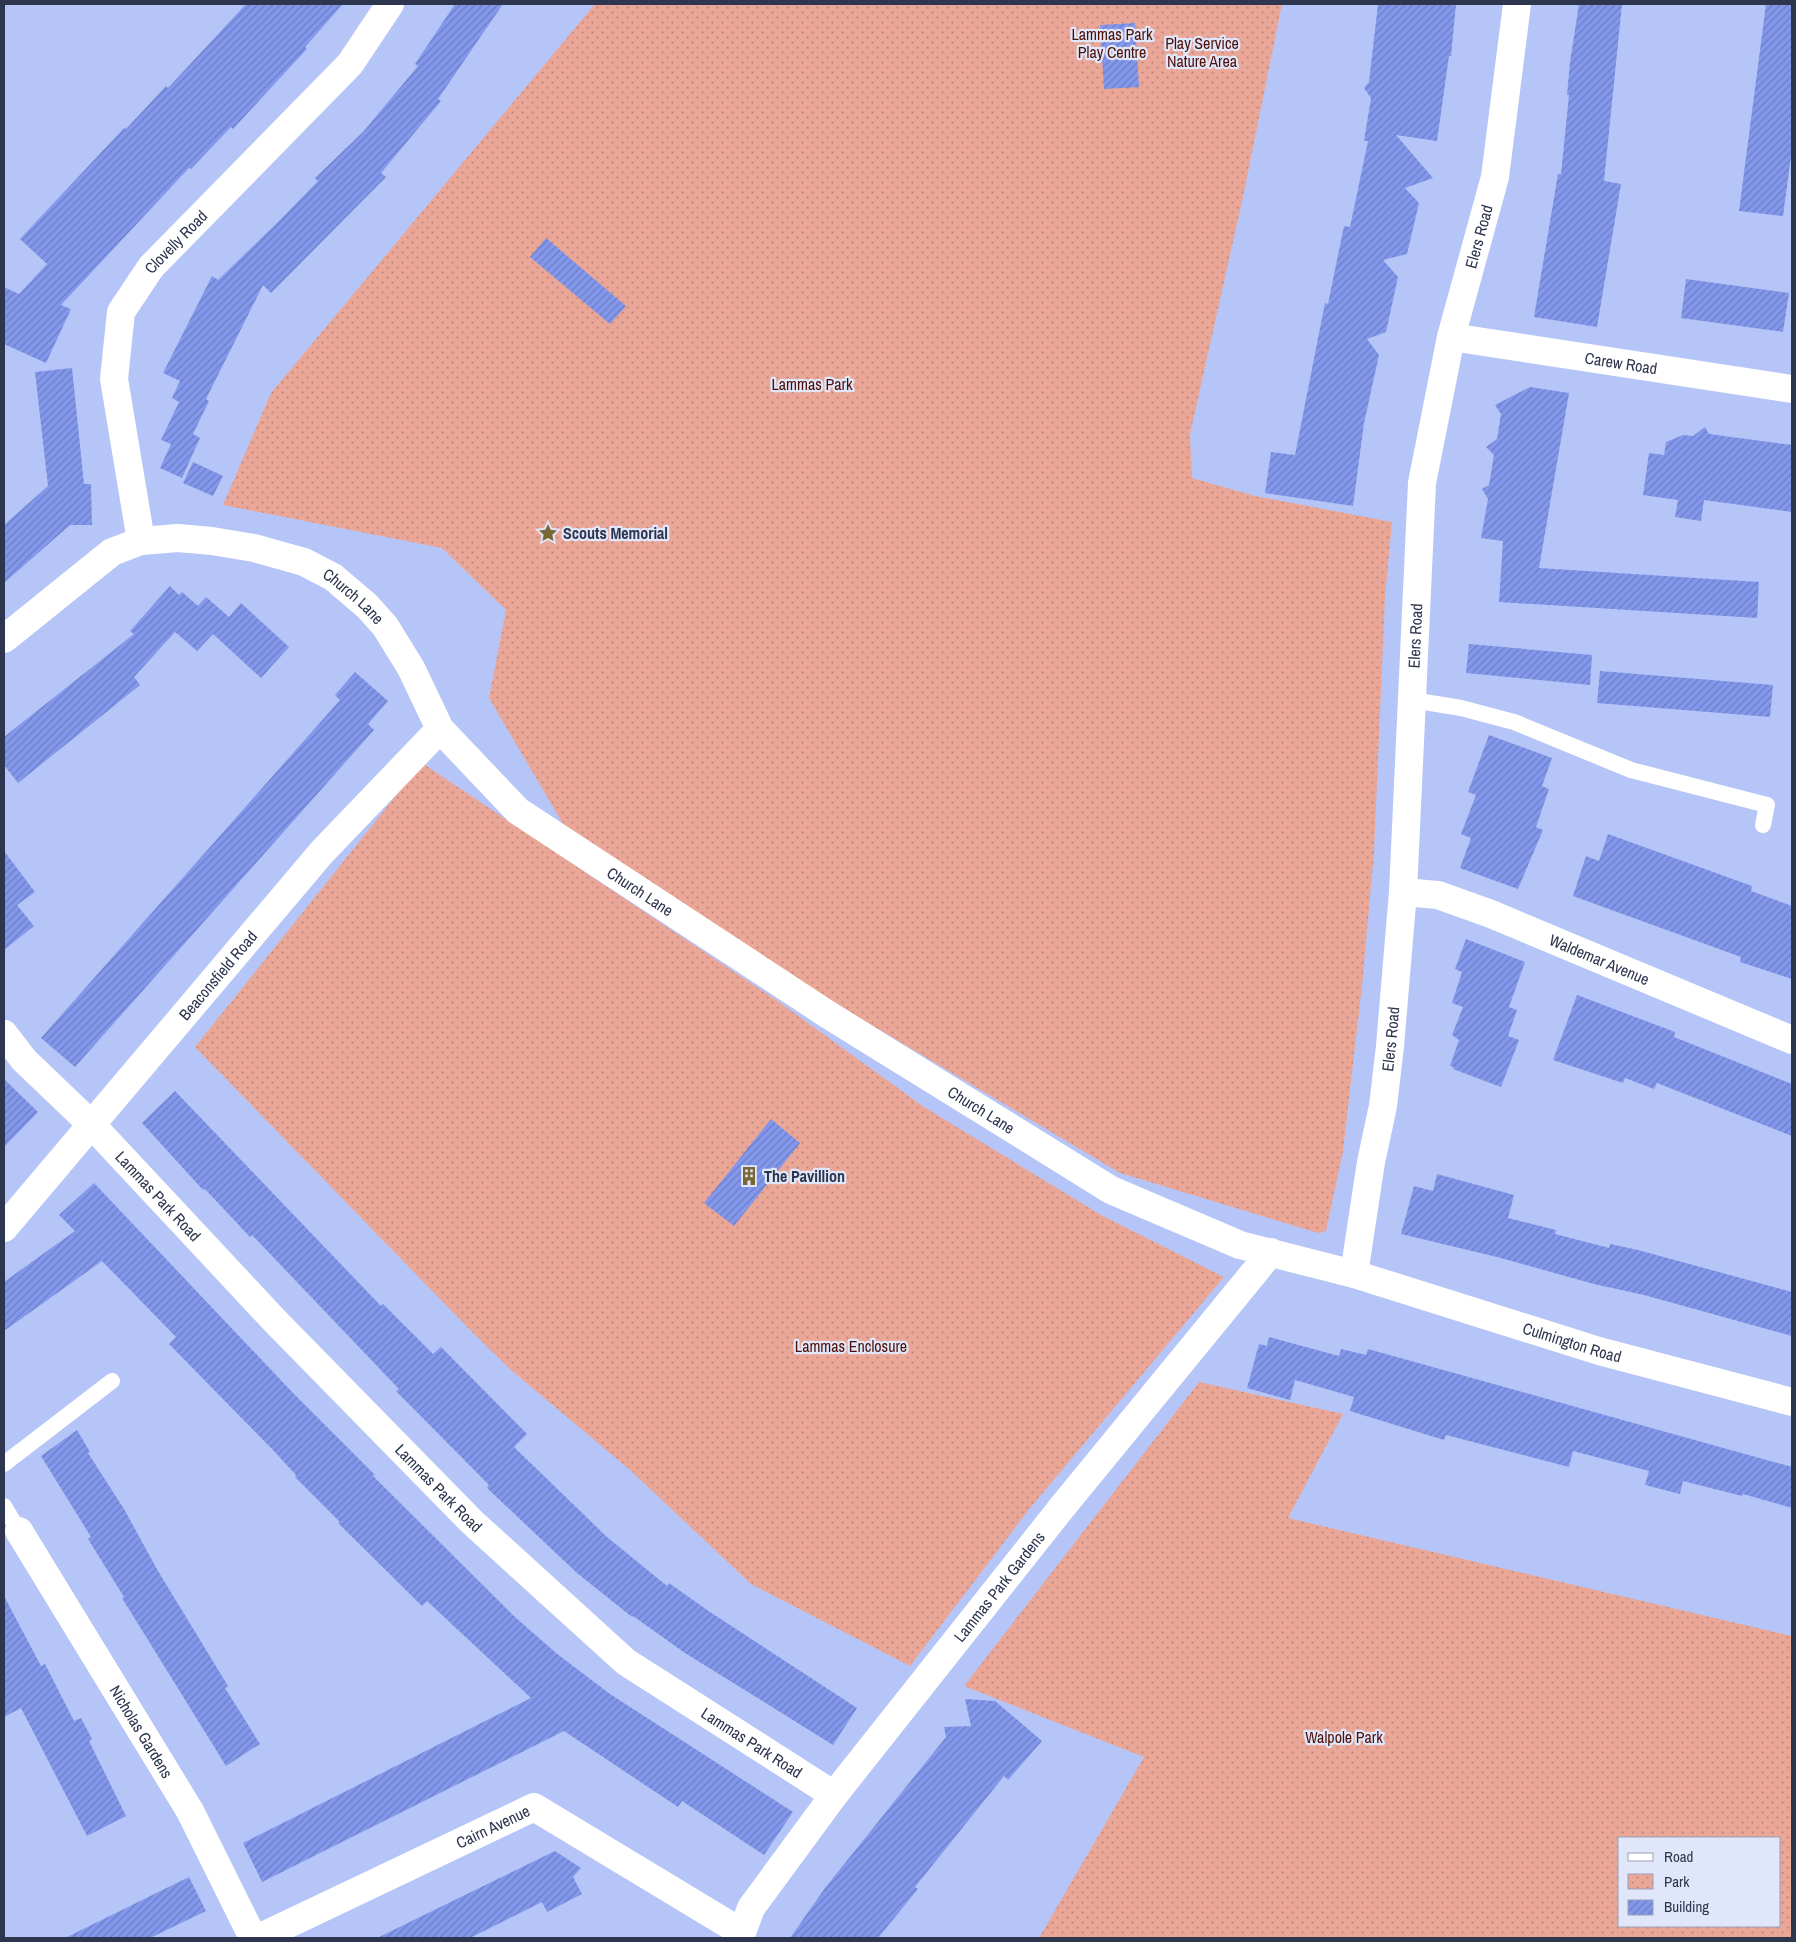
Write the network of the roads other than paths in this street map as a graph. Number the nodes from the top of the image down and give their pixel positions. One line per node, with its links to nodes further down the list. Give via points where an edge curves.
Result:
1 (390, 4): 5 (street, Clovelly Road, via 350,64 151,268 121,312 114,378)
2 (1517, 4): 3 (street, Elers Road, via 1495,177)
3 (1451, 337): 4 (street, Carew Road); 7 (street, Elers Road, via 1422,483)
4 (1792, 389)
5 (141, 540): 6 (street, Church Lane, via 112,552); 8 (street, Church Lane, via 178,538 254,548 304,562 333,577 385,626 411,668)
6 (4, 639)
7 (1412, 700): 9 (lane, via 1461,708 1514,722 1631,770 1767,805); 10 (street, Elers Road)
8 (440, 728): 13 (street, Beaconsfield Road, via 322,852); 15 (street, Church Lane, via 518,811 827,1014 1111,1190 1240,1245)
9 (1763, 824)
10 (1403, 892): 12 (street, Waldemar Avenue, via 1438,895 1491,914); 16 (street, Elers Road, via 1384,1098)
11 (4, 1034): 13 (street, Lammas Park Road, via 24,1060)
12 (1792, 1040)
13 (91, 1124): 14 (street, Beaconsfield Road); 22 (street, Lammas Park Road, via 275,1321 472,1522 619,1655)
14 (4, 1228)
15 (1271, 1252): 16 (street, Church Lane); 22 (street, Lammas Park Gardens, via 1063,1506)
16 (1354, 1274): 18 (street, Culmington Road, via 1598,1351)
17 (112, 1381): 19 (lane)
18 (1792, 1402)
19 (4, 1464)
20 (4, 1506): 21 (lane)
21 (19, 1531): 24 (street, Nicholas Gardens, via 190,1811)
22 (834, 1795): 23 (street, Lammas Park Gardens, via 751,1908)
23 (740, 1935): 25 (street, Cairn Avenue, via 534,1807)
24 (253, 1938)
25 (259, 1938)

